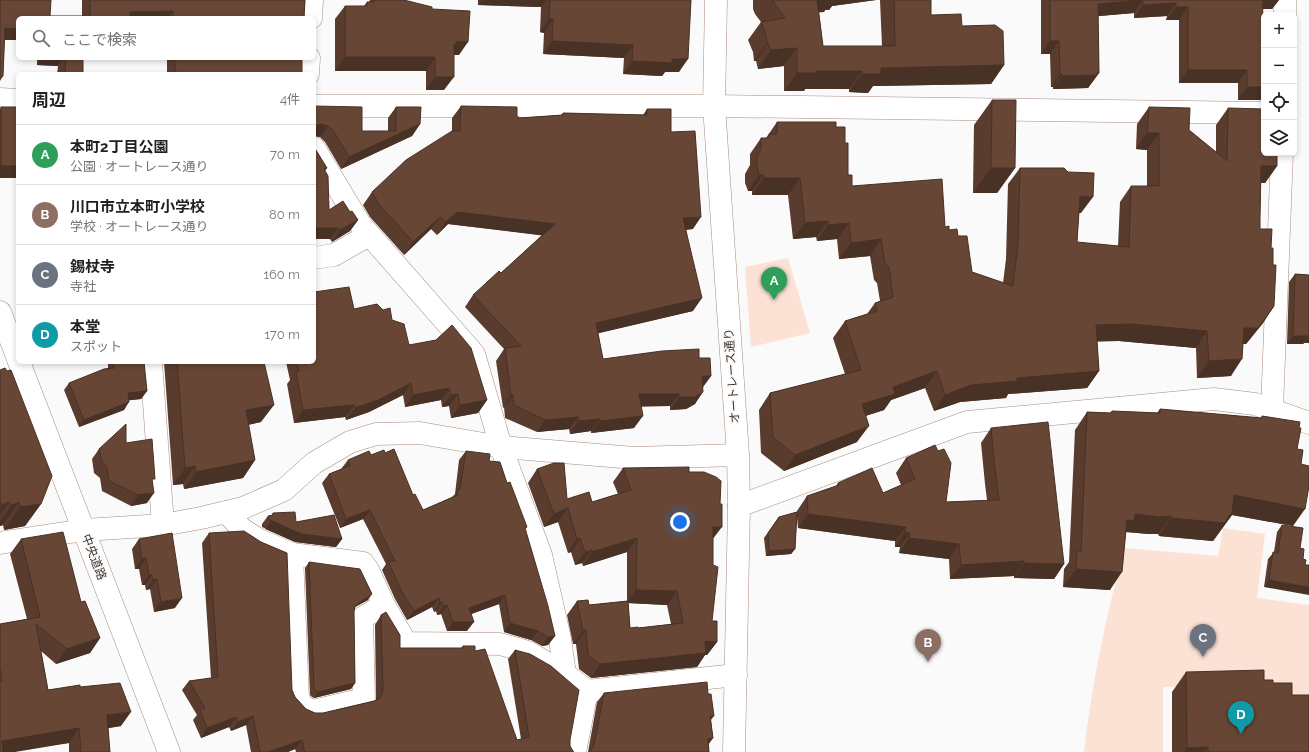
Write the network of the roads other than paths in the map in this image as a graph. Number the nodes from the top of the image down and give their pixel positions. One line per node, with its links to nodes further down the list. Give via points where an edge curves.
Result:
1 (312, 0): 5 (street)
2 (716, 0): 11 (street, オートレース通り)
3 (1285, 0): 4 (street)
4 (1285, 12)
5 (311, 16)
6 (309, 60): 7 (street)
7 (308, 72)
8 (0, 99): 9 (street)
9 (16, 100)
10 (316, 106): 11 (street)
11 (714, 106): 12 (street); 24 (street, オートレース通り)
12 (1261, 113)
13 (316, 151): 15 (street)
14 (1282, 156): 21 (street)
15 (368, 235): 16 (street, via 334,255); 23 (street, via 474,354)
16 (316, 258)
17 (0, 312): 18 (street)
18 (16, 353)
19 (20, 364): 28 (street, 中央道路)
20 (151, 364): 27 (street)
21 (1272, 409): 22 (street); 25 (street, via 1255,404 1214,399 967,422)
22 (1309, 423)
23 (501, 447): 24 (street, via 634,458); 26 (street, via 420,433 376,434 350,442 314,463 284,490 243,508); 32 (street, via 541,555 560,639)
24 (738, 455): 25 (street, オートレース通り)
25 (739, 506): 33 (street, オートレース通り)
26 (226, 512): 27 (street); 30 (street, via 242,529 259,540)
27 (162, 525): 28 (street)
28 (84, 530): 29 (street); 35 (street, 中央道路)
29 (0, 543)
30 (292, 554): 31 (street, via 363,563); 31 (street, via 298,699 304,707 313,711 364,699 362,618)
31 (384, 604): 32 (street, via 406,643 500,644 528,652)
32 (565, 674): 34 (street)
33 (736, 675): 34 (street); 37 (street, オートレース通り)
34 (587, 691): 36 (street)
35 (169, 752)
36 (575, 752)
37 (734, 752)

